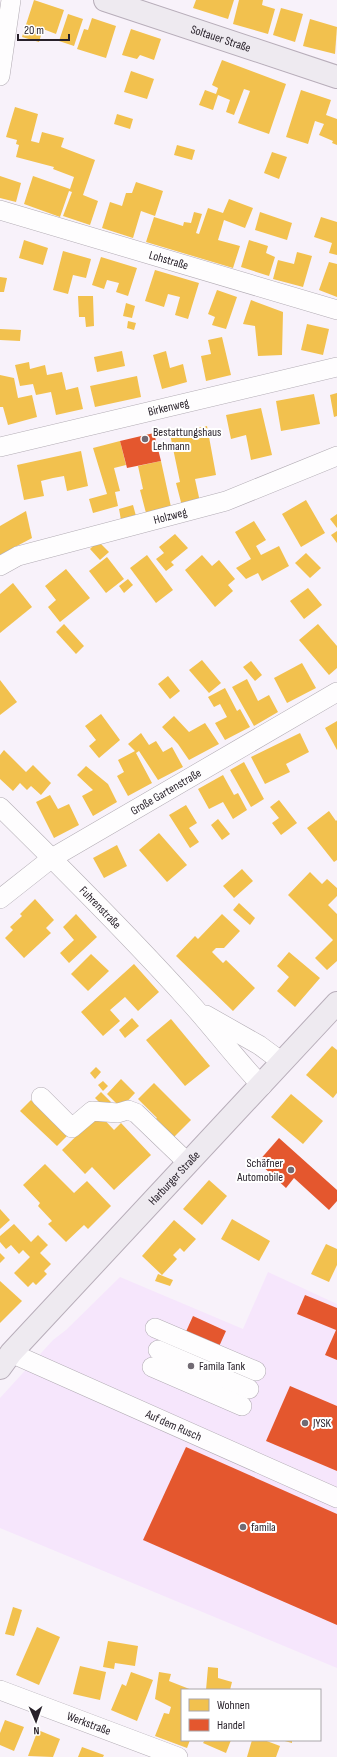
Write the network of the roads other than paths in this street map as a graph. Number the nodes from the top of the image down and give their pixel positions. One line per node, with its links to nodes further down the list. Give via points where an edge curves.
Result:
1 (11, 0): 3 (street)
2 (105, 0): 4 (main road, Soltauer Straße)
3 (0, 76)
4 (337, 77)
5 (0, 210): 6 (street, Lohstraße)
6 (337, 310)
7 (337, 367): 8 (street, Birkenweg)
8 (0, 447)
9 (337, 456): 10 (street, Holzweg, via 226,501 18,556)
10 (0, 566)
11 (337, 692): 13 (street, Große Gartenstraße)
12 (0, 808): 13 (street, Fuhrenstraße)
13 (52, 858): 14 (street, Große Gartenstraße); 16 (street, Fuhrenstraße)
14 (0, 899)
15 (337, 1003): 17 (main road, Harburger Straße)
16 (197, 1011): 17 (street, Fuhrenstraße, via 260,1045); 18 (street, Fuhrenstraße, via 240,1064)
17 (282, 1062): 18 (main road, Harburger Straße)
18 (262, 1086): 20 (main road, Harburger Straße)
19 (41, 1097): 20 (street, via 72,1128 92,1111 118,1113 128,1110 136,1113)
20 (188, 1163): 23 (main road, Harburger Straße)
21 (155, 1328): 24 (street)
22 (155, 1358): 25 (street)
23 (4, 1361): 26 (street, Auf dem Rusch)
24 (256, 1371)
25 (246, 1397)
26 (337, 1498)
27 (0, 1690): 28 (street, Werkstraße)
28 (178, 1757)

